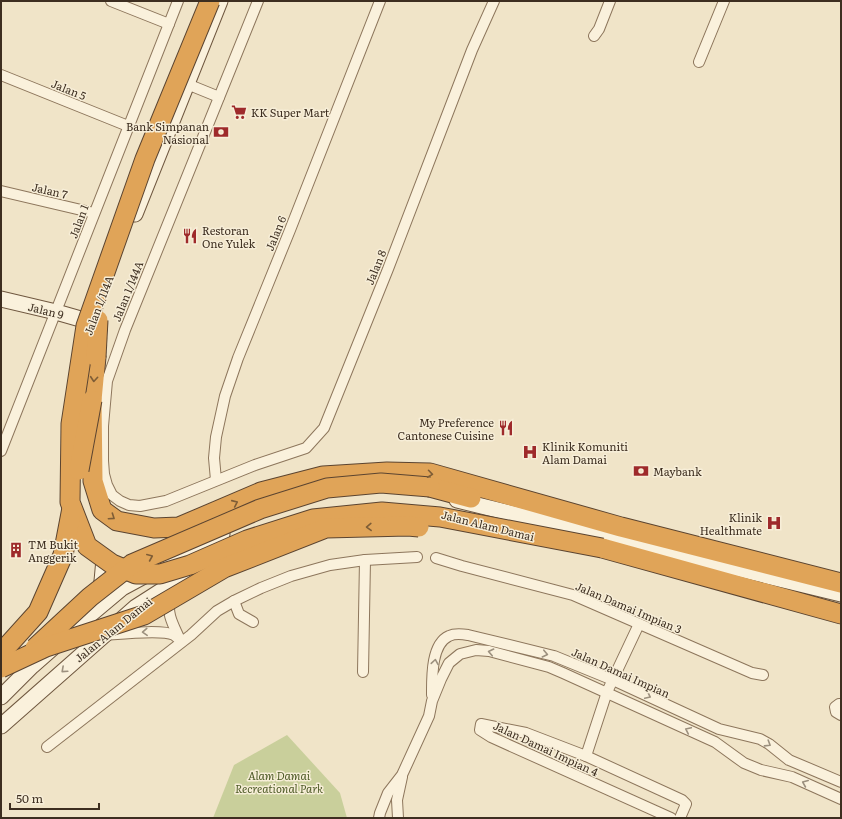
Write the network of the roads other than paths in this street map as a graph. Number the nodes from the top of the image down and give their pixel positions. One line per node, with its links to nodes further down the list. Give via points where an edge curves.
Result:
1 (111, 1): 10 (street)
2 (178, 1): 10 (street, Jalan 1)
3 (211, 1): 22 (highway, one-way to 22, bridge, via 148,160 97,324); 25 (highway, bridge, via 145,159 86,326 71,424)
4 (220, 1): 14 (main road, Jalan 1/114A)
5 (258, 1): 15 (street, Jalan 1/144A)
6 (380, 1): 24 (street, Jalan 6, via 238,358 225,396 216,436)
7 (494, 1): 24 (street, Jalan 8, via 472,50 324,428 306,448)
8 (610, 1): 11 (street)
9 (724, 1): 12 (street)
10 (169, 24): 16 (street, Jalan 1)
11 (594, 36)
12 (699, 62)
13 (1, 75): 16 (street, Jalan 5)
14 (187, 84): 15 (street); 21 (main road, Jalan 1/114A)
15 (220, 97): 24 (street, Jalan 1/144A, via 125,330 107,381 102,461 112,495 129,505 140,506 166,501)
16 (128, 126): 18 (street, Jalan 1)
17 (1, 191): 18 (street, Jalan 7)
18 (94, 213): 20 (street, Jalan 1)
19 (1, 299): 20 (main road, Jalan 9)
20 (56, 312): 21 (main road, Jalan 9); 23 (street, Jalan 1)
21 (91, 322): 29 (main road, Jalan 1/114A, via 69,391 62,426 62,456 64,476 79,518)
22 (92, 400): 32 (highway, one-way to 32, bridge, via 93,481 102,510 117,521 154,528 179,528 261,492 323,476 387,472 430,473 621,527); 44 (highway, bridge, via 64,555 38,612)
23 (1, 451)
24 (216, 480)
25 (70, 502): 26 (highway, bridge, via 86,546 112,564 136,574 160,574 190,565 247,540 313,519 382,512 440,517); 43 (highway, via 55,556 34,606)
26 (602, 548): 38 (highway); 45 (highway, one-way to 45, bridge, via 408,526 326,528 224,568 144,615 46,647)
27 (417, 557): 30 (street)
28 (436, 558): 40 (street, Jalan Damai Impian 3, via 573,595)
29 (104, 560): 33 (main road, Jalan 1/114A); 37 (main road, via 100,591)
30 (365, 560): 35 (street, via 330,565 291,576); 46 (street)
31 (175, 582): 36 (main road, Jalan Alam Damai); 38 (main road, Jalan Alam Damai, via 264,536 324,515 391,507 448,513); 42 (street, via 168,606)
32 (841, 583)
33 (122, 588): 34 (main road, Jalan Alam Damai, via 255,517 314,497 383,490 433,495); 36 (main road, Jalan 1/114A); 37 (main road, Jalan Alam Damai)
34 (841, 593): 48 (highway, one-way to 34, bridge, via 90,597 132,564 260,509 327,488 381,483 430,487)
35 (234, 601): 39 (street, via 240,614); 42 (street, via 217,611)
36 (136, 607): 41 (main road, Jalan Alam Damai)
37 (91, 614): 51 (main road, Jalan Alam Damai)
38 (841, 615)
39 (253, 622)
40 (639, 624): 47 (street, Jalan Damai Impian 3, via 752,673); 49 (street)
41 (103, 635): 42 (street, one-way to 41, via 172,634 151,632); 55 (main road, Jalan Alam Damai, one-way to 55)
42 (181, 642): 56 (street)
43 (1, 644)
44 (1, 653)
45 (1, 668)
46 (363, 672)
47 (763, 675)
48 (1, 678)
49 (613, 680): 50 (street); 52 (street, Jalan Damai Impian, one-way to 49, via 436,653 440,643 448,636 457,634 554,656); 59 (street, Jalan Damai Impian, one-way to 59, via 719,729 760,739 789,760)
50 (607, 692): 52 (street, Jalan Damai Impian, one-way to 52, via 549,667 476,650 460,654 449,663); 57 (street); 60 (street, Jalan Damai Impian, one-way to 50, via 792,777 760,770 744,763 715,742)
51 (1, 697)
52 (432, 701): 58 (street, Jalan Damai Impian, via 429,716)
53 (841, 704): 54 (street, via 834,707)
54 (841, 716)
55 (1, 726)
56 (47, 747)
57 (586, 756): 63 (street, Jalan Damai Impian 4, via 526,733 481,724 480,730 491,737); 64 (street, Jalan Damai Impian 4, via 682,800 686,804)
58 (402, 775): 61 (street, Jalan Damai Impian, via 388,792); 62 (street, Jalan Damai Impian, via 397,800)
59 (841, 782)
60 (841, 799)
61 (379, 818)
62 (398, 818)
63 (671, 818)
64 (680, 818)

